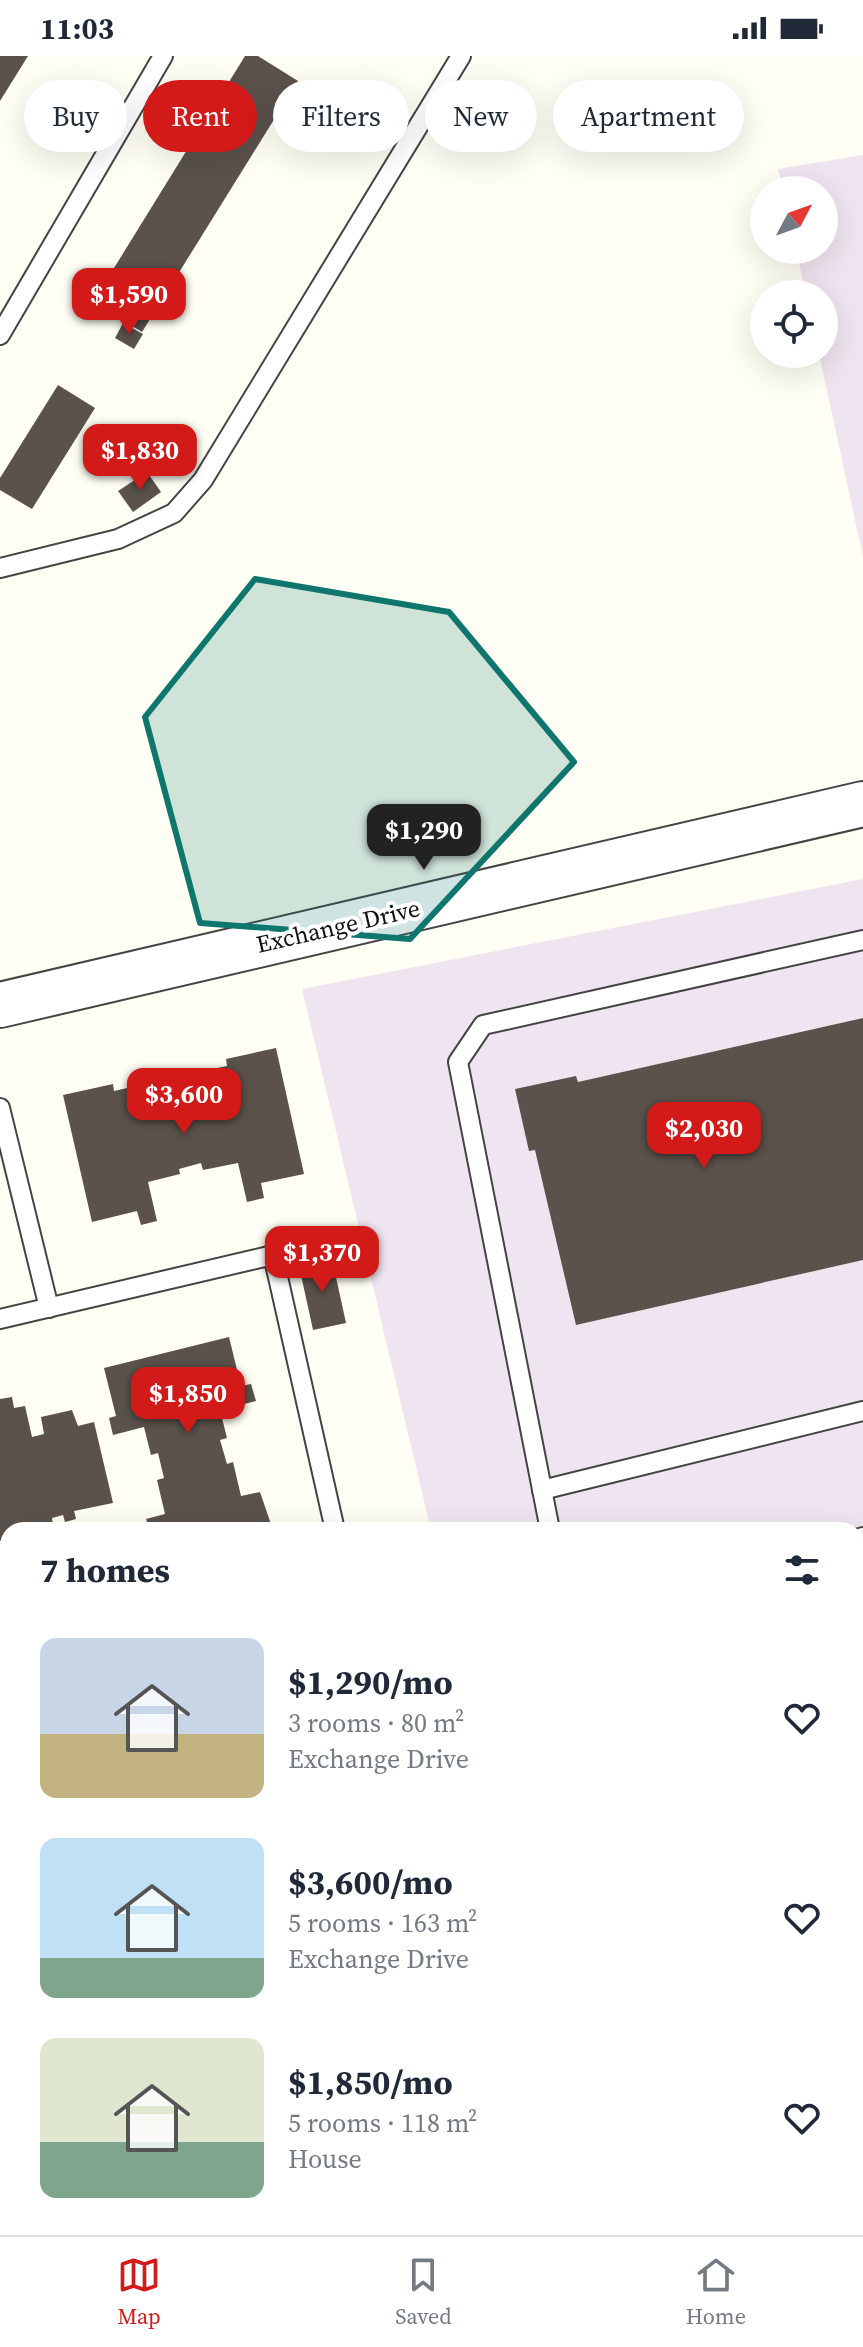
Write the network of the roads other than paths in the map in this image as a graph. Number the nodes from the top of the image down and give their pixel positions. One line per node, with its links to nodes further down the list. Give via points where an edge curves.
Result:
1 (163, 56): 3 (lane)
2 (461, 56): 4 (lane, via 203,480 174,513 118,539)
3 (0, 335)
4 (0, 568)
5 (863, 804): 7 (street, Exchange Drive)
6 (863, 940): 12 (lane, via 483,1025 458,1062)
7 (0, 1005)
8 (0, 1108): 9 (lane)
9 (49, 1308): 10 (lane); 13 (lane, via 273,1255)
10 (0, 1319)
11 (863, 1411): 12 (lane)
12 (542, 1490): 14 (lane)
13 (333, 1522)
14 (548, 1522)

